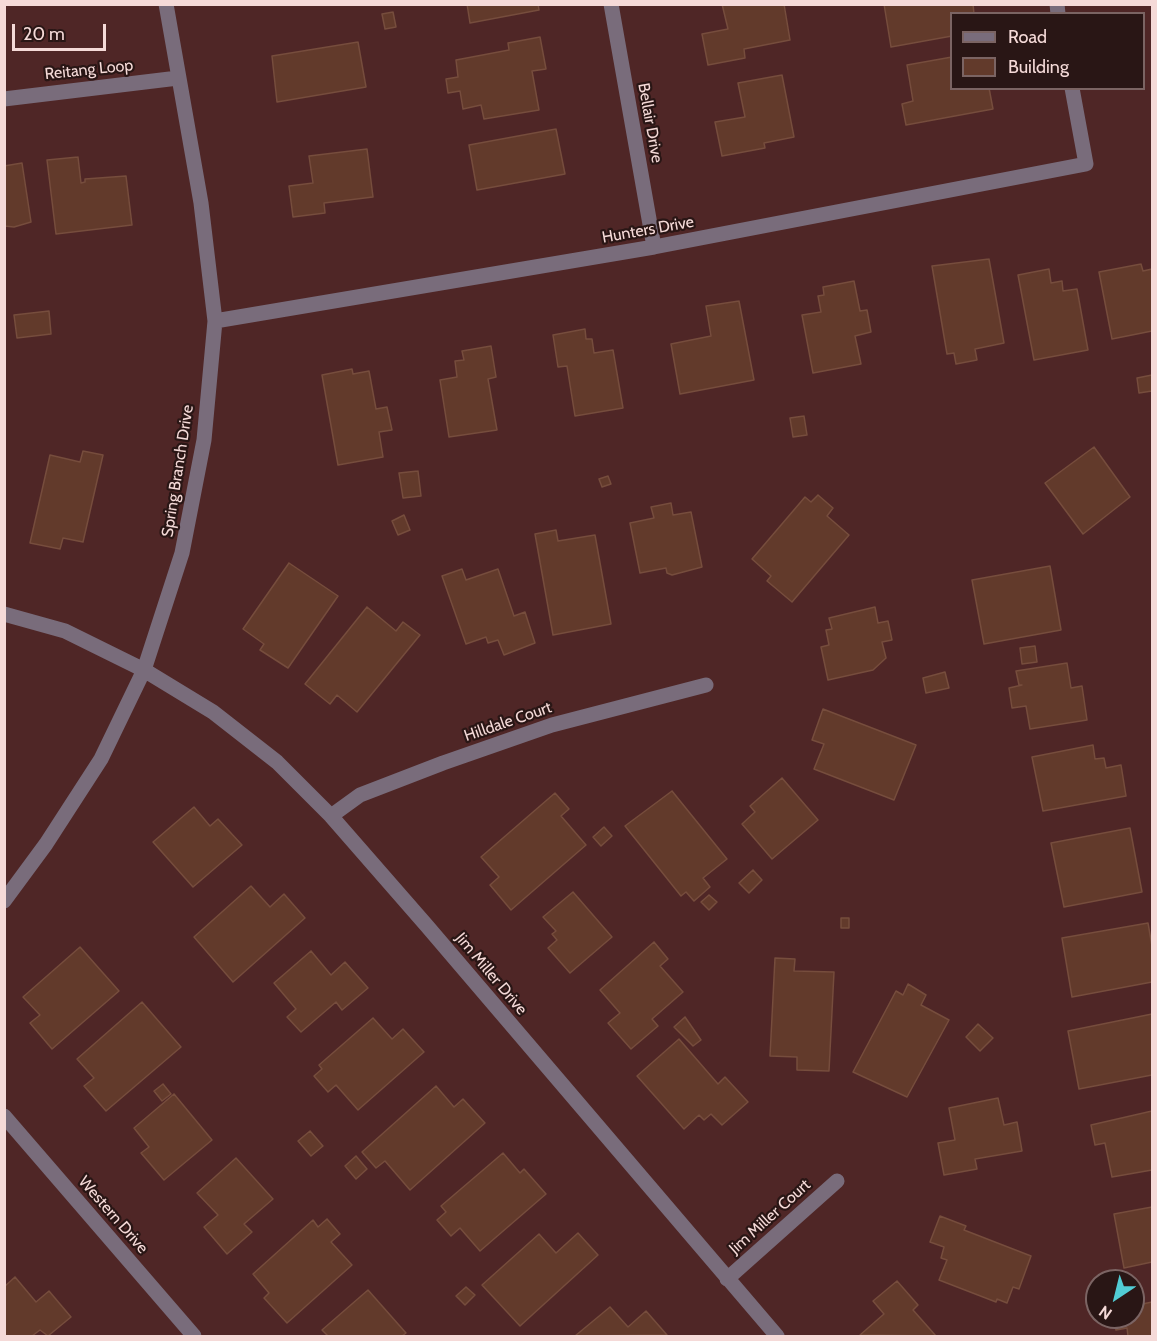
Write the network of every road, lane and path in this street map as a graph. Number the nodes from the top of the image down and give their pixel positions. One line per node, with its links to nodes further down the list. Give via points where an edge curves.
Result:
1 (166, 4): 3 (street, Spring Branch Drive)
2 (611, 4): 6 (street, Bellair Drive)
3 (178, 78): 5 (street, Reitang Loop); 7 (street, Spring Branch Drive, via 201,203)
4 (1072, 90): 6 (street, Hunters Drive, via 1086,164)
5 (4, 99)
6 (654, 248): 7 (street, Hunters Drive)
7 (215, 321): 9 (street, Spring Branch Drive, via 204,440 182,553)
8 (4, 614): 9 (street, Jim Miller Drive, via 65,631)
9 (144, 670): 11 (street, Jim Miller Drive, via 241,733 278,762); 12 (street, Spring Branch Drive, via 101,759)
10 (706, 685): 11 (street, Hilldale Court, via 552,726 443,763 360,795)
11 (331, 816): 15 (street, Jim Miller Drive)
12 (4, 901)
13 (4, 1116): 16 (street, Western Drive)
14 (837, 1181): 15 (street, Jim Miller Court)
15 (728, 1279): 17 (street, Jim Miller Drive)
16 (194, 1336)
17 (777, 1336)

